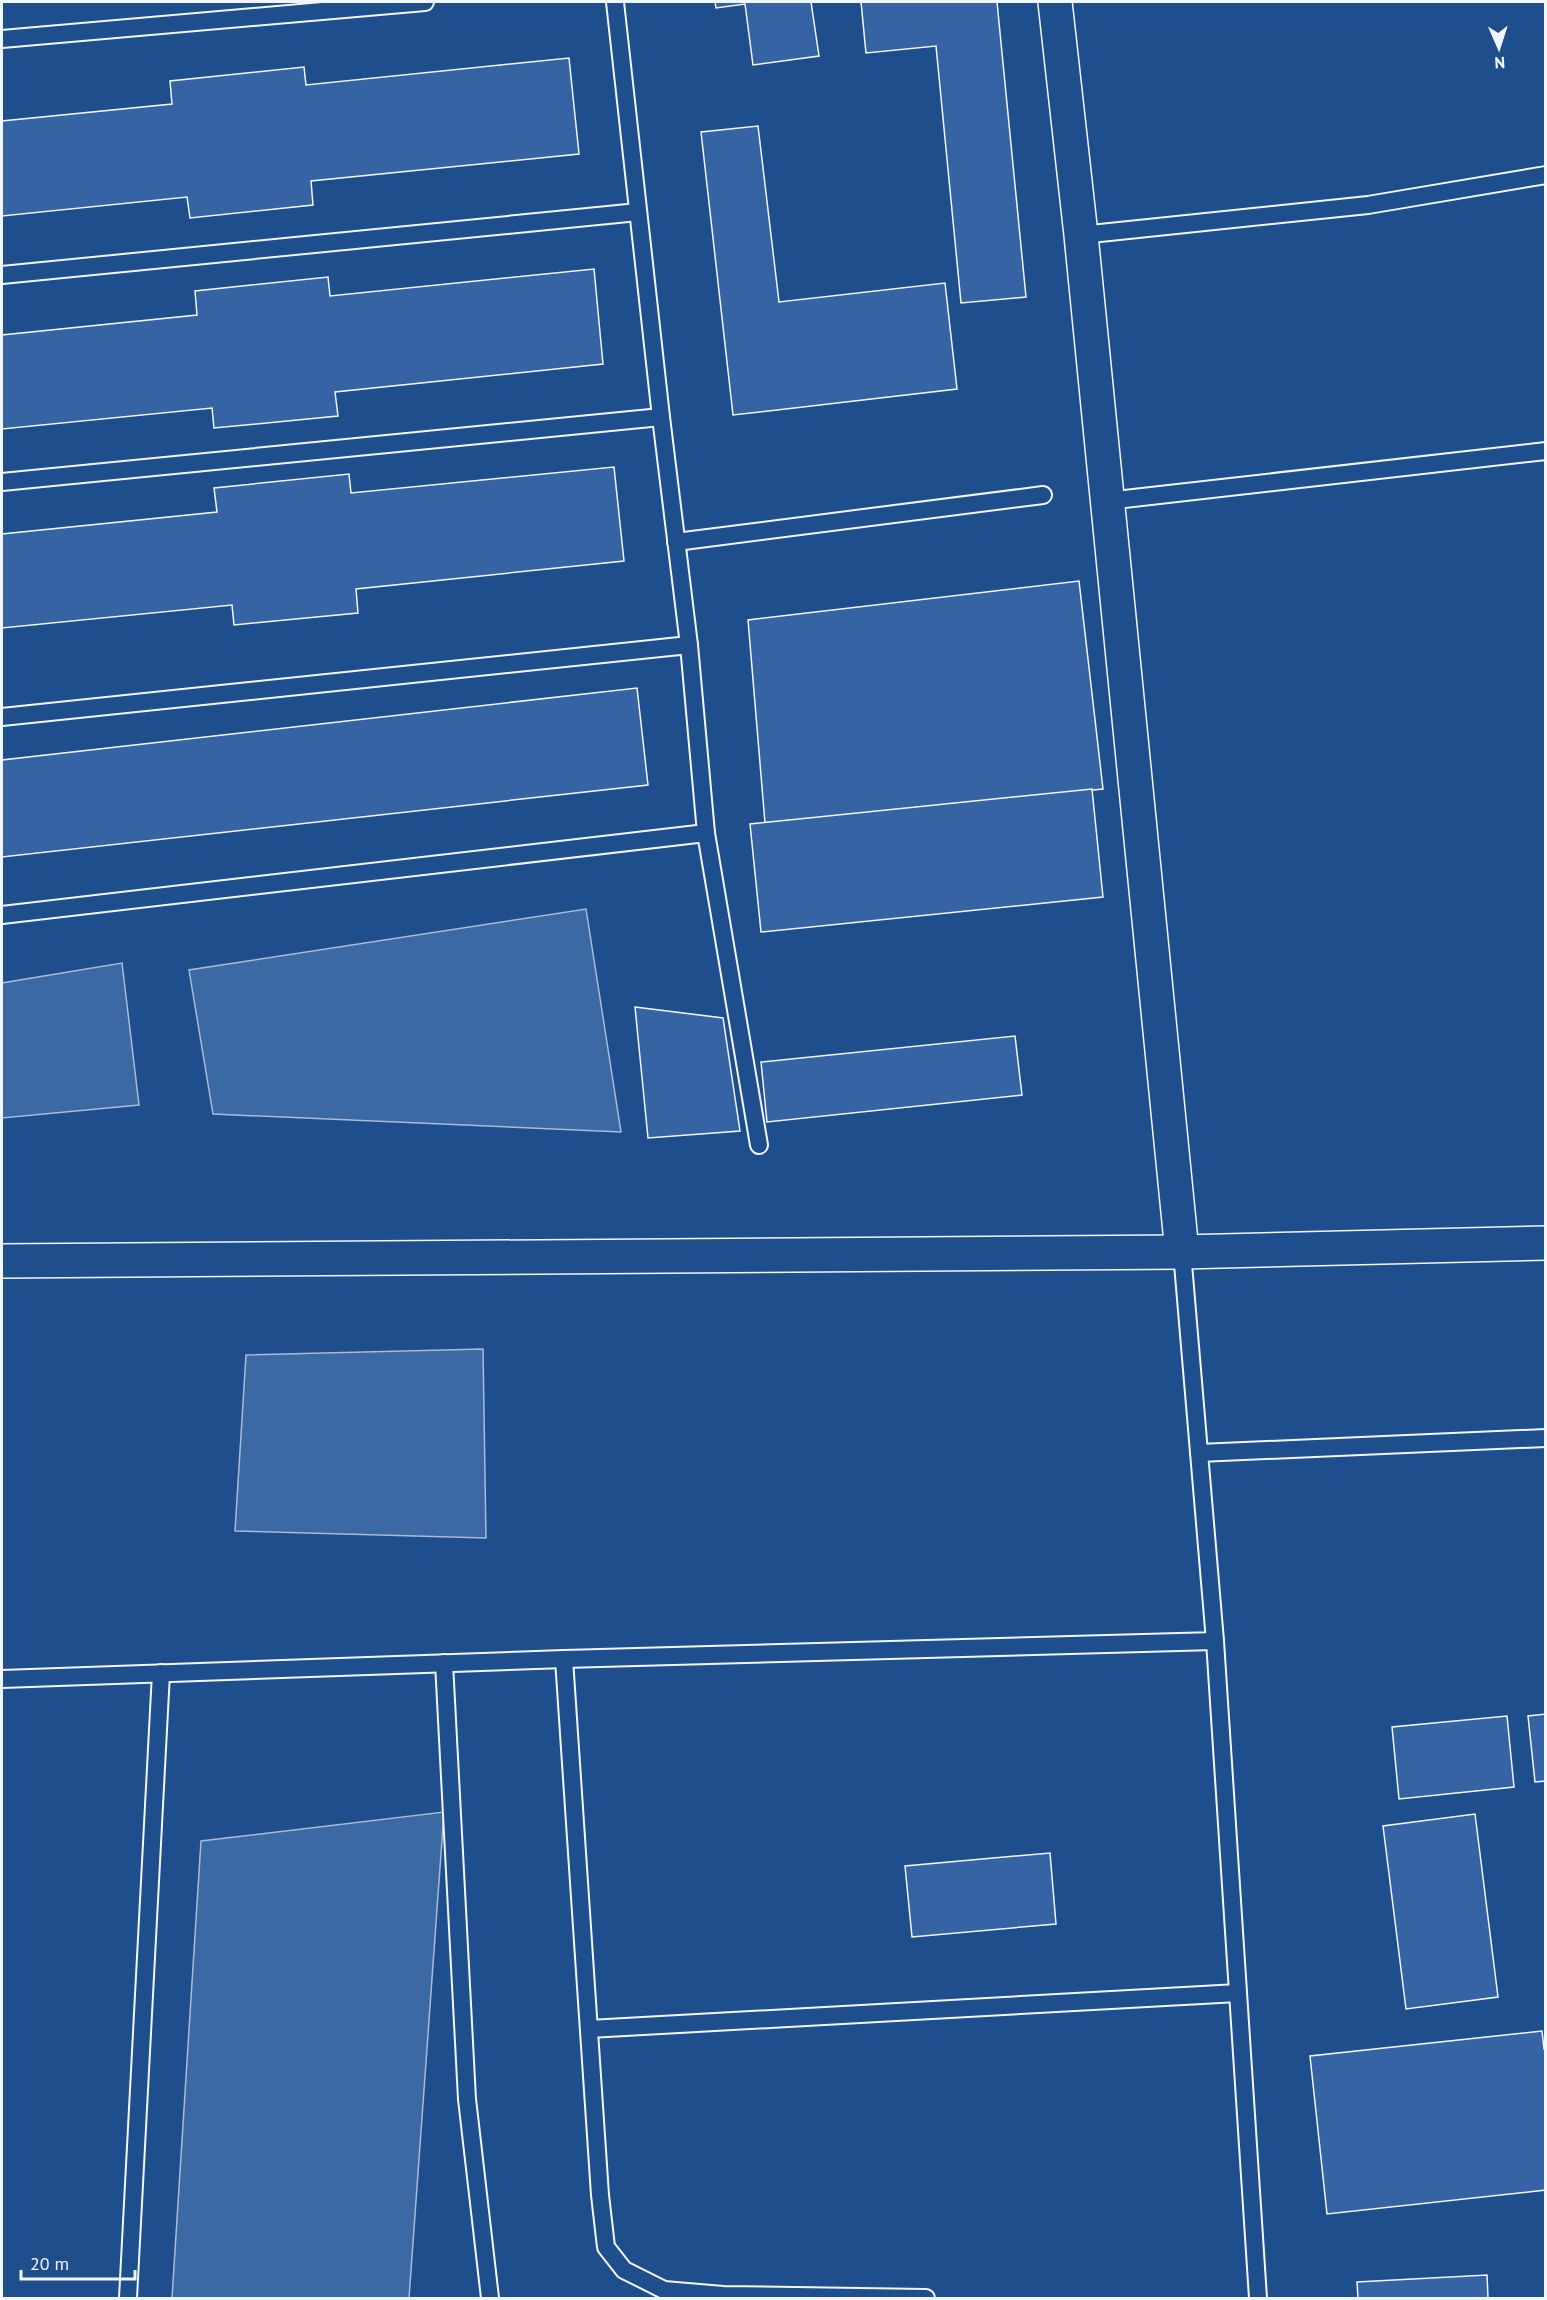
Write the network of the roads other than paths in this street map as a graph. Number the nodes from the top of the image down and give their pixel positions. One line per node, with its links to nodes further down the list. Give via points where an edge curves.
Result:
1 (425, 2): 4 (lane)
2 (615, 2): 6 (lane)
3 (1054, 2): 7 (street)
4 (2, 39)
5 (1545, 174): 7 (lane, via 1368,205)
6 (638, 212): 8 (lane); 9 (lane)
7 (1081, 235): 13 (street)
8 (2, 275)
9 (661, 417): 11 (lane); 14 (lane)
10 (1545, 451): 13 (lane)
11 (2, 482)
12 (1043, 495): 14 (lane)
13 (1107, 501): 21 (street)
14 (676, 542): 15 (lane)
15 (689, 645): 16 (lane); 17 (lane)
16 (2, 717)
17 (706, 833): 18 (lane); 19 (lane)
18 (2, 915)
19 (759, 1145)
20 (1545, 1243): 21 (street)
21 (1182, 1252): 22 (street); 24 (lane)
22 (2, 1261)
23 (1545, 1438): 24 (lane)
24 (1199, 1453): 25 (lane)
25 (1215, 1641): 26 (lane); 30 (lane)
26 (564, 1659): 27 (lane); 31 (lane)
27 (444, 1664): 28 (lane); 33 (lane, via 467,2099)
28 (161, 1673): 29 (lane); 32 (lane)
29 (2, 1679)
30 (1238, 1994): 31 (lane); 35 (lane)
31 (589, 2029): 34 (lane, via 606,2247 624,2270 664,2290)
32 (128, 2298)
33 (490, 2298)
34 (926, 2298)
35 (1258, 2298)

